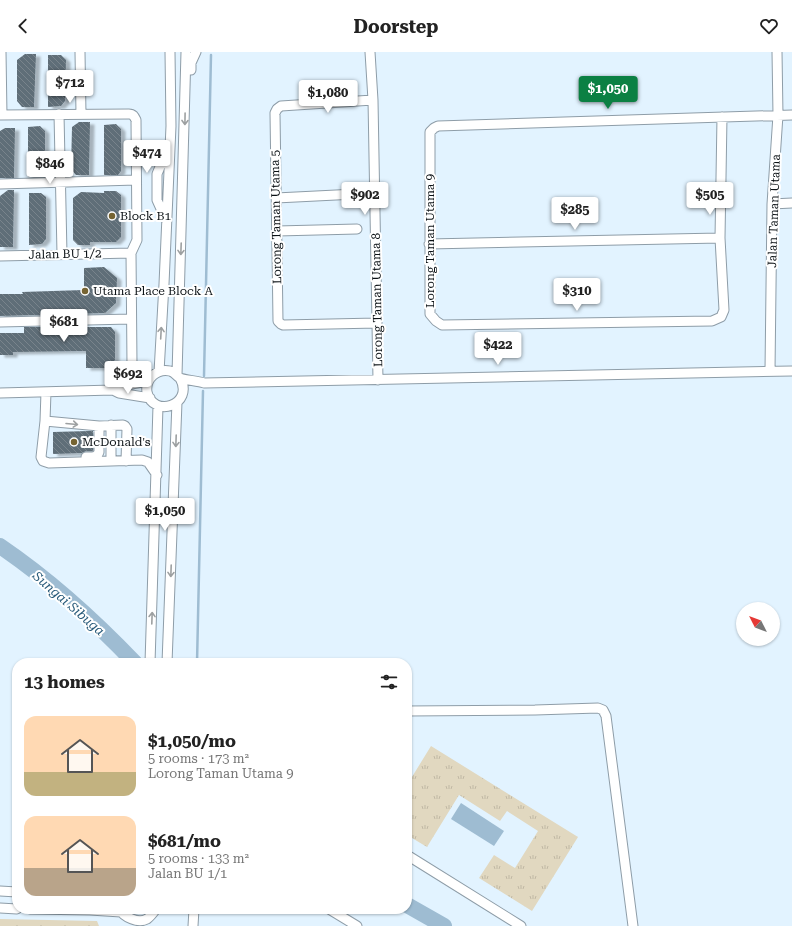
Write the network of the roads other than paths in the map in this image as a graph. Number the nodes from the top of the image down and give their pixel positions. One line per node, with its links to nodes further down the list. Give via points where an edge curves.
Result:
1 (0, 52): 14 (street)
2 (80, 52): 13 (street)
3 (166, 52): 9 (street)
4 (170, 52): 9 (street)
5 (186, 52): 10 (street)
6 (196, 52): 10 (street, via 191,62 191,86)
7 (370, 52): 11 (street, Lorong Taman Utama 8)
8 (777, 52): 15 (street, Jalan Taman Utama)
9 (170, 63): 37 (street, one-way to 9, via 171,126)
10 (186, 96): 38 (street, one-way to 38)
11 (373, 100): 22 (street, Lorong Taman Utama 5, via 281,106 277,109); 34 (street, Lorong Taman Utama 8)
12 (59, 114): 13 (street); 14 (street); 19 (street)
13 (81, 114): 18 (street, via 133,116 136,120)
14 (1, 115)
15 (778, 115): 16 (street, Lorong Taman Utama 9); 17 (street, Lorong Taman Utama 9); 24 (street, Jalan Taman Utama)
16 (792, 115)
17 (722, 116): 27 (street, Lorong Taman Utama 9); 28 (street, Lorong Taman Utama 9, via 438,126 430,132)
18 (136, 180): 19 (street); 29 (street, via 137,240)
19 (60, 182): 20 (street); 30 (street)
20 (0, 184)
21 (356, 194): 22 (street)
22 (276, 198): 26 (street, Lorong Taman Utama 5)
23 (792, 203): 24 (street)
24 (772, 204): 36 (street, Jalan Taman Utama)
25 (357, 229): 26 (street)
26 (277, 231): 34 (street, Lorong Taman Utama 5, via 278,321 281,324)
27 (720, 238): 28 (street); 28 (street, Lorong Taman Utama 9, via 724,310 721,317 712,321 442,324 430,314)
28 (429, 244)
29 (131, 253): 30 (street, Jalan BU 1/2); 32 (street)
30 (62, 254): 31 (street, Jalan BU 1/2)
31 (0, 256)
32 (132, 319): 33 (street); 41 (street, via 132,364)
33 (0, 322)
34 (377, 323): 39 (street, Lorong Taman Utama 8)
35 (792, 370): 36 (street)
36 (770, 371): 39 (street)
37 (159, 372): 38 (street, via 169,371); 40 (street)
38 (179, 376): 42 (street); 45 (street)
39 (378, 380): 42 (street)
40 (148, 382): 41 (street); 47 (street, via 147,393)
41 (136, 383): 43 (street)
42 (204, 383): 45 (street)
43 (113, 390): 44 (street); 47 (street)
44 (46, 392): 46 (street); 50 (street)
45 (183, 392): 48 (street)
46 (0, 393)
47 (150, 398): 49 (street)
48 (177, 402): 49 (street, via 168,407); 57 (street, one-way to 57)
49 (158, 406): 55 (street)
50 (44, 424): 52 (street, one-way to 52); 52 (street, via 48,455 52,458 96,457 99,452); 53 (street, via 41,458 43,461)
51 (111, 425): 52 (street); 53 (street); 54 (street, via 123,425 127,429)
52 (99, 426)
53 (111, 461): 54 (street)
54 (126, 461): 55 (street, via 148,462)
55 (157, 475): 56 (street, one-way to 55)
56 (151, 658)
57 (167, 658)
58 (412, 711): 75 (street, via 598,708 603,710 606,716)
59 (412, 858): 74 (street)
60 (0, 891): 61 (street)
61 (12, 892)
62 (0, 908): 63 (street)
63 (12, 909)
64 (122, 914): 70 (street)
65 (123, 914): 66 (street, via 128,918 142,921)
66 (151, 914)
67 (153, 914): 71 (street)
68 (194, 914): 72 (street)
69 (337, 914): 73 (street)
70 (127, 926)
71 (148, 926)
72 (193, 926)
73 (357, 926)
74 (521, 926)
75 (633, 926)

